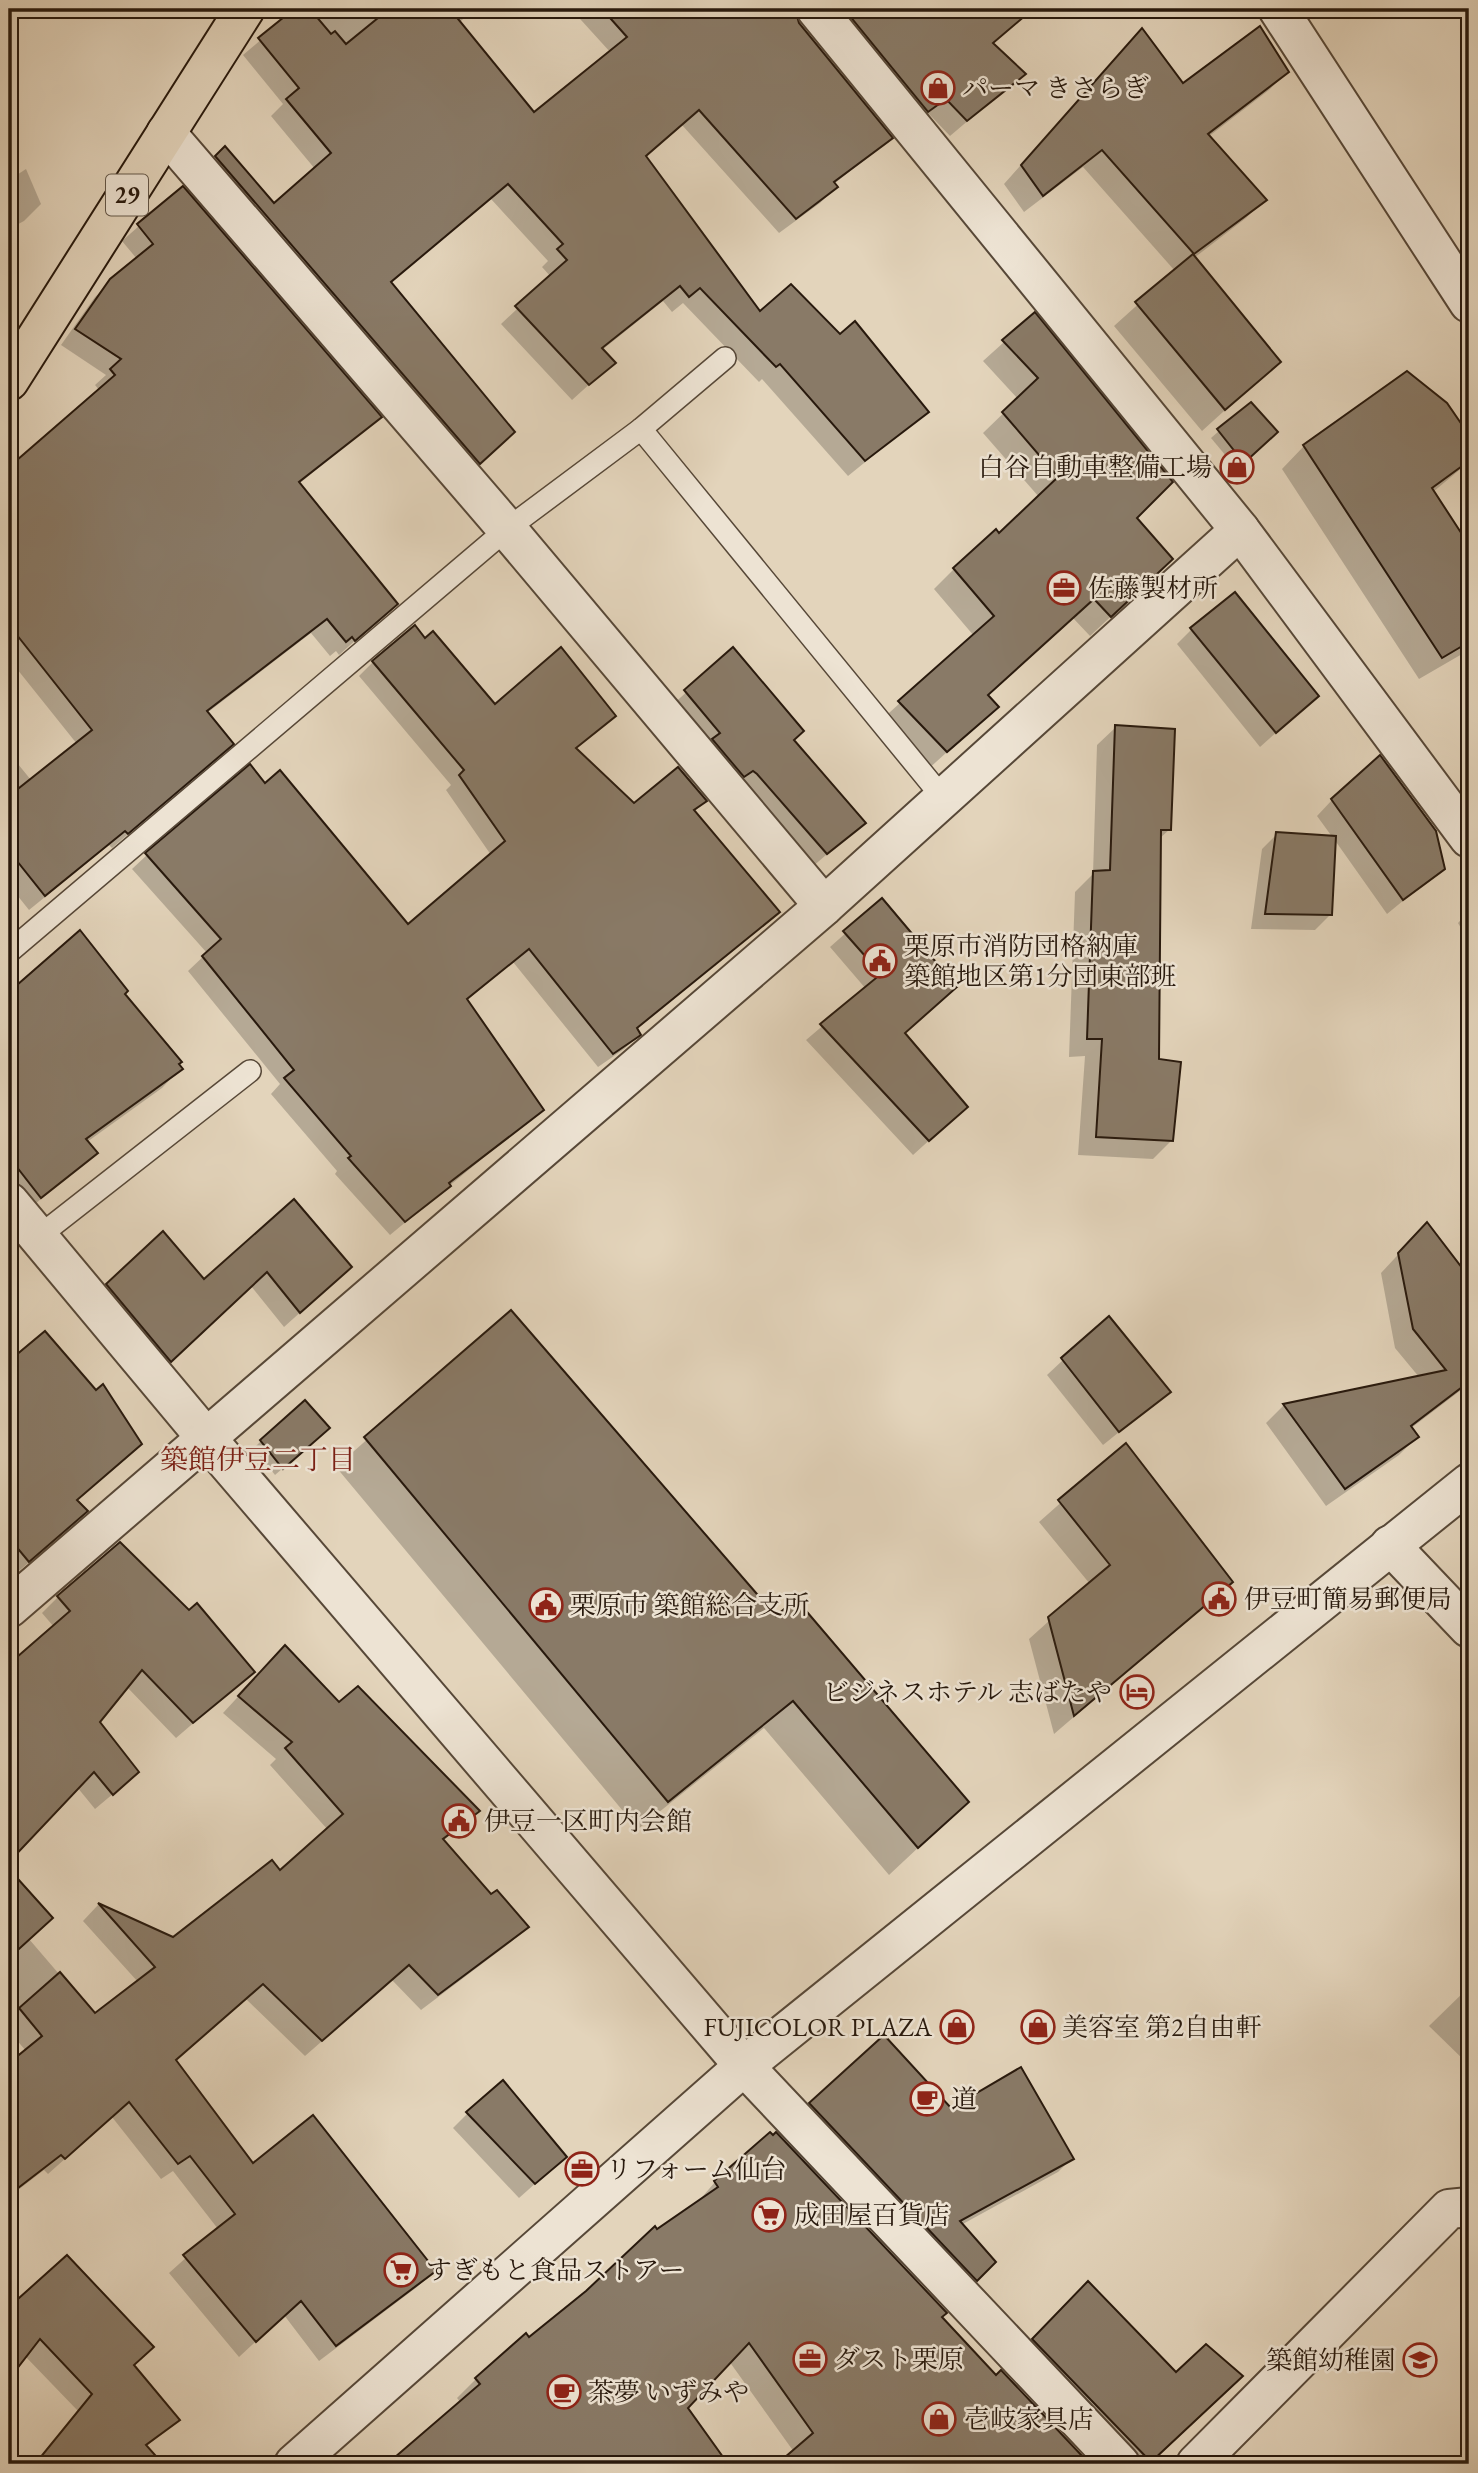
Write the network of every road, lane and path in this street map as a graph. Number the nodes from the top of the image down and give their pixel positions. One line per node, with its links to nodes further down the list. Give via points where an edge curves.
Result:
1 (245, 9): 4 (main road, 29)
2 (816, 9): 10 (street)
3 (1278, 9): 5 (street)
4 (166, 133): 7 (main road, 29); 9 (street)
5 (1469, 303)
6 (725, 358): 8 (lane)
7 (9, 381)
8 (641, 429): 9 (lane); 11 (lane)
9 (507, 530): 13 (street); 14 (lane)
10 (1240, 530): 11 (street); 12 (street)
11 (943, 798): 13 (street)
12 (1469, 838)
13 (824, 906): 18 (street)
14 (9, 952)
15 (250, 1071): 17 (lane)
16 (9, 1202): 17 (street)
17 (38, 1237): 18 (street)
18 (207, 1440): 21 (street); 23 (street)
19 (1469, 1483): 20 (street)
20 (1390, 1545): 22 (street); 23 (street)
21 (9, 1608)
22 (1469, 1628)
23 (744, 2066): 25 (street); 26 (street)
24 (1469, 2207): 27 (street, via 1449,2209)
25 (294, 2464)
26 (1120, 2464)
27 (1195, 2464)

